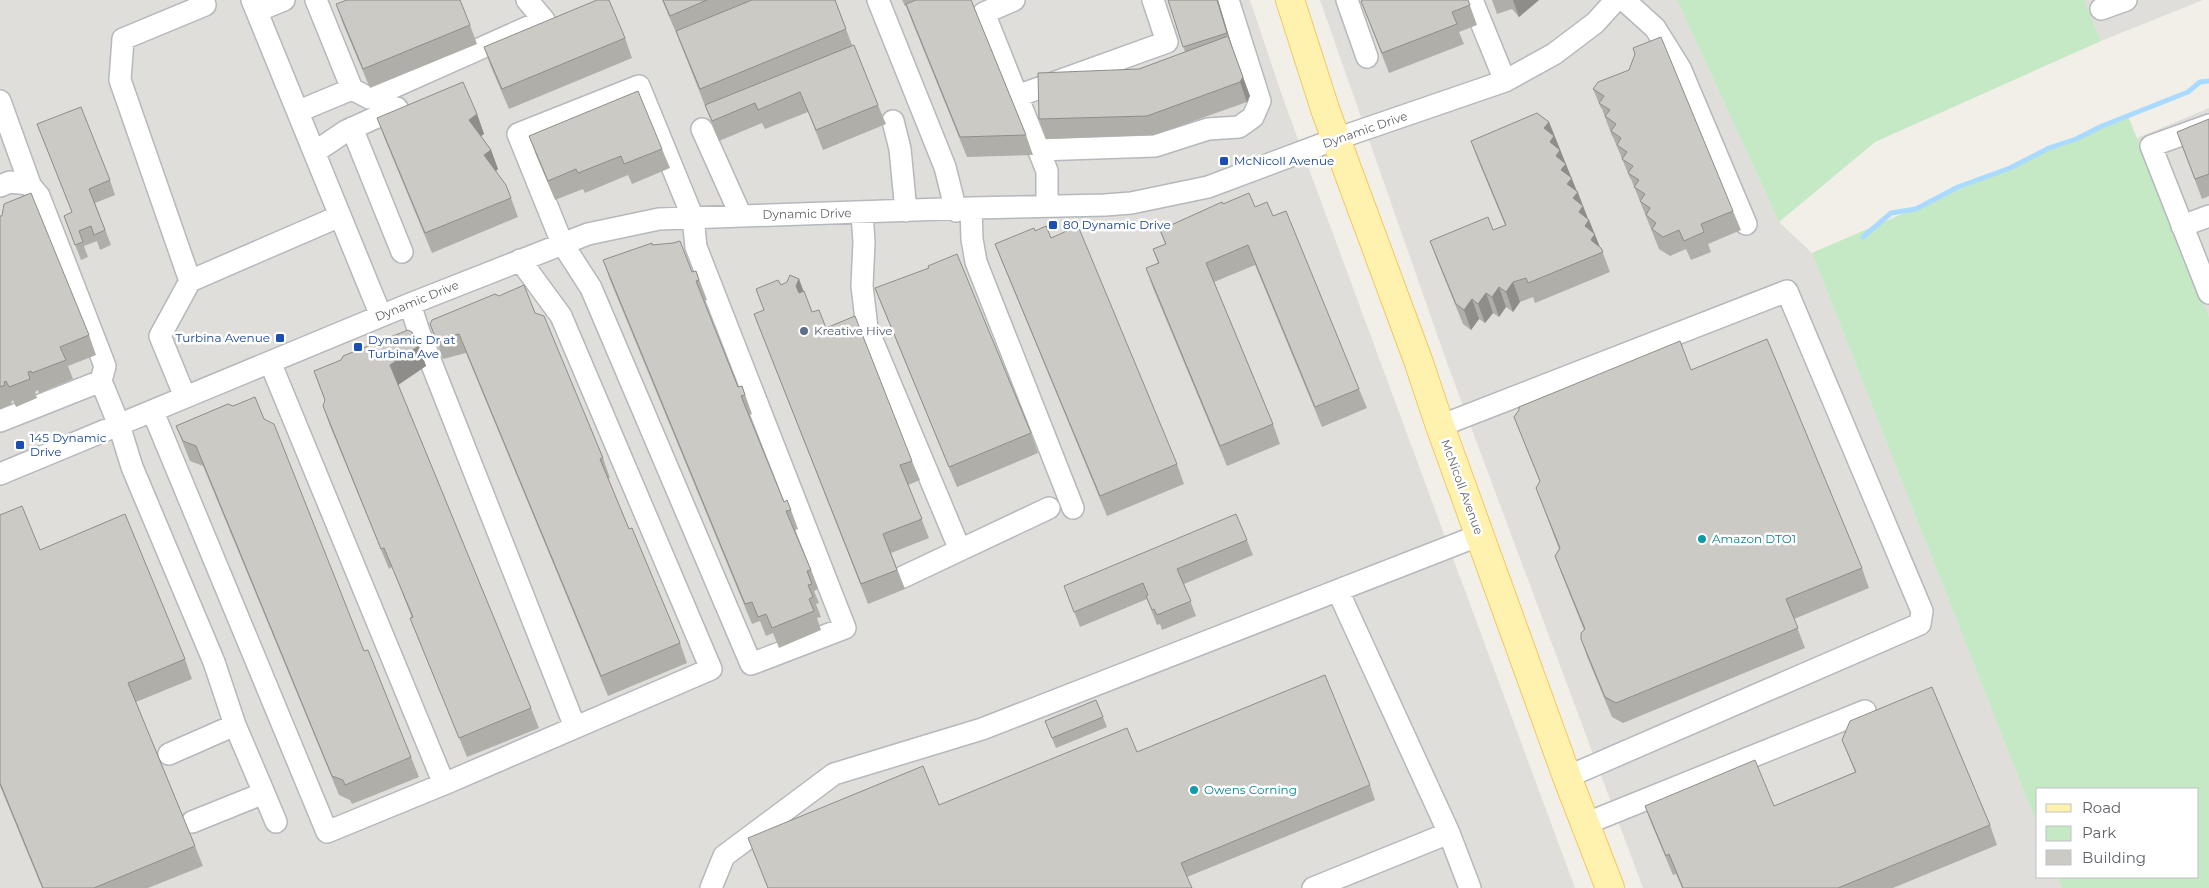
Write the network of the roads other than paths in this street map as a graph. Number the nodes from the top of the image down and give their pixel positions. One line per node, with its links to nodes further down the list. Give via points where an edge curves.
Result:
1 (284, 0): 15 (street)
2 (316, 0): 19 (street)
3 (527, 0): 19 (street, via 544,20 369,98)
4 (878, 0): 34 (street)
5 (1014, 0): 20 (street, via 984,13)
6 (1153, 0): 20 (street, via 1168,42)
7 (1228, 0): 29 (street, via 1260,101 1253,118 1239,126 1208,129 1155,146)
8 (1290, 0): 28 (main road, McNicoll Avenue)
9 (1346, 0): 17 (street)
10 (1472, 0): 18 (street)
11 (1616, 0): 18 (street, Dynamic Drive, via 1595,23 1554,54)
12 (1624, 0): 41 (street, via 1654,28 1680,68)
13 (2126, 0): 16 (street)
14 (208, 2): 46 (street, via 123,39 120,80)
15 (255, 6): 23 (street)
16 (2101, 9)
17 (1367, 57)
18 (1505, 81): 28 (street, Dynamic Drive)
19 (352, 89): 23 (street)
20 (1017, 96): 29 (street)
21 (0, 101): 32 (street)
22 (397, 108): 26 (street)
23 (299, 111): 30 (street)
24 (893, 121): 35 (street, via 900,149)
25 (2209, 125): 42 (street, via 2151,146)
26 (352, 128): 30 (street); 44 (street)
27 (702, 129): 38 (street)
28 (1336, 139): 33 (street, Dynamic Drive, via 1208,187 1131,202); 56 (main road, McNicoll Avenue)
29 (1038, 150): 33 (street, via 1047,171)
30 (315, 152): 37 (street)
31 (0, 186): 32 (street, via 10,182)
32 (32, 187): 51 (street, via 39,196 105,366)
33 (1047, 206): 34 (street, Dynamic Drive)
34 (961, 209): 35 (street, Dynamic Drive); 59 (street, via 976,262)
35 (906, 211): 36 (street, Dynamic Drive)
36 (862, 213): 38 (street, Dynamic Drive); 61 (street, via 862,286 867,328)
37 (340, 216): 46 (street); 49 (street)
38 (741, 216): 40 (street, Dynamic Drive)
39 (2209, 216): 42 (street)
40 (693, 218): 43 (street, Dynamic Drive, via 658,219); 43 (street, via 639,86 518,134); 43 (street, via 696,247 845,628 751,664 591,288)
41 (1746, 224)
42 (2182, 226): 47 (street)
43 (562, 243): 45 (street, Dynamic Drive)
44 (402, 252)
45 (520, 260): 48 (street, Dynamic Drive); 66 (street, via 561,316 711,669)
46 (190, 281): 52 (street, via 160,336)
47 (2209, 294)
48 (410, 304): 49 (street, Dynamic Drive); 66 (street)
49 (381, 316): 50 (street, Dynamic Drive)
50 (270, 362): 52 (street, Dynamic Drive); 69 (street)
51 (101, 381): 54 (street); 55 (street)
52 (185, 397): 53 (street, Dynamic Drive)
53 (153, 412): 55 (street, Dynamic Drive); 69 (street, via 327,832)
54 (0, 421)
55 (119, 425): 57 (street, Dynamic Drive); 65 (street, via 132,467 214,662)
56 (1440, 426): 60 (main road, McNicoll Avenue); 68 (street, via 1787,291 1922,611 1920,624)
57 (0, 474)
58 (1048, 508): 61 (street)
59 (1073, 508)
60 (1480, 535): 63 (street); 68 (main road, McNicoll Avenue)
61 (960, 550): 62 (street)
62 (903, 577)
63 (1338, 591): 74 (street); 75 (street, via 982,729 834,774 724,856)
64 (1865, 711): 73 (street)
65 (235, 725): 67 (street); 70 (street)
66 (575, 727): 69 (street)
67 (169, 754)
68 (1567, 777): 73 (main road, McNicoll Avenue)
69 (444, 784)
70 (264, 793): 71 (street); 72 (street)
71 (192, 822)
72 (276, 822)
73 (1585, 824): 78 (main road, McNicoll Avenue)
74 (1449, 833): 76 (street); 77 (street)
75 (711, 888)
76 (1313, 888)
77 (1470, 888)
78 (1610, 888)

